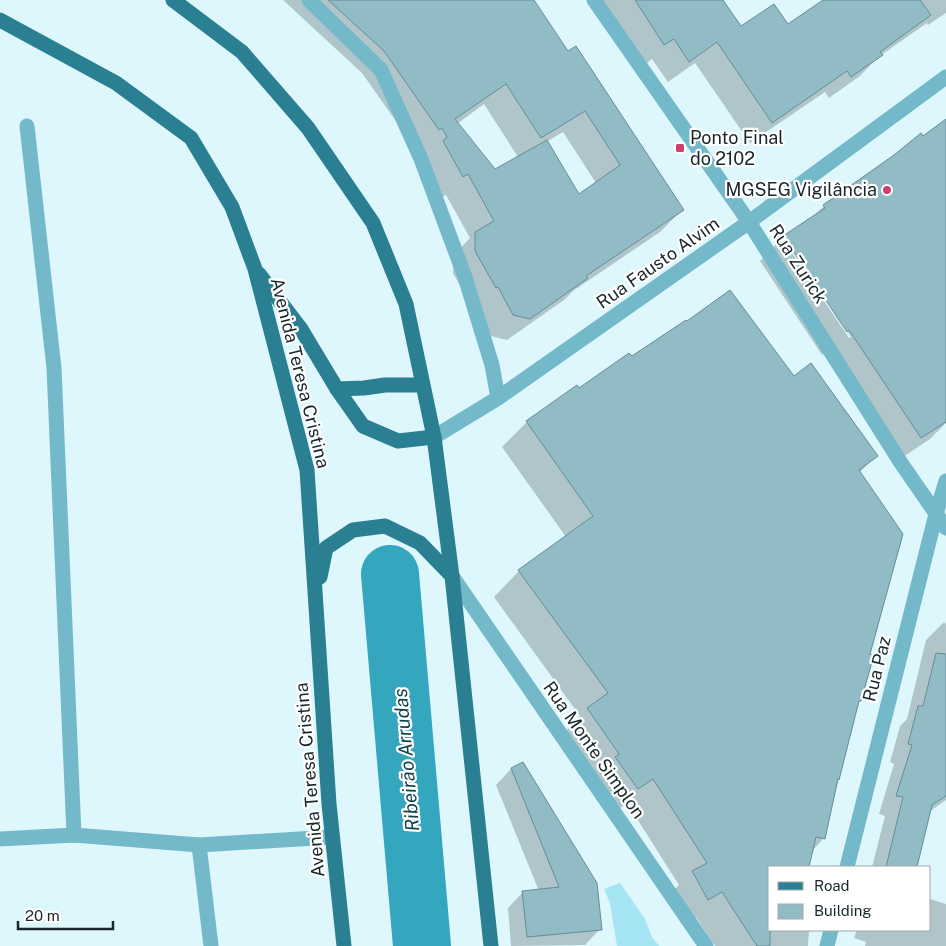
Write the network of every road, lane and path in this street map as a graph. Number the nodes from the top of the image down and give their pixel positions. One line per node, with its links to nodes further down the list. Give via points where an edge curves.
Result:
1 (173, 0): 9 (main road, via 242,52 308,128 373,223 406,304)
2 (309, 0): 11 (street, via 381,70 421,159 465,277 492,365)
3 (594, 0): 7 (street, Rua Zurick)
4 (0, 20): 8 (main road, Avenida Teresa Cristina, via 116,82 191,138 232,207)
5 (946, 77): 7 (street, Rua Fausto Alvim)
6 (27, 126): 18 (street, via 54,368)
7 (749, 222): 11 (street, Rua Fausto Alvim); 14 (street, Rua Zurick)
8 (255, 269): 10 (main road, via 301,329); 17 (main road, Avenida Teresa Cristina, via 307,470)
9 (422, 385): 10 (main road); 12 (main road)
10 (337, 389): 12 (main road, via 363,426 398,441)
11 (498, 398): 12 (street, Rua Fausto Alvim)
12 (434, 437): 16 (main road)
13 (946, 482): 14 (street, Rua Paz)
14 (936, 514): 15 (street, Rua Zurick); 22 (street, Rua Paz)
15 (946, 528)
16 (452, 576): 17 (main road, via 420,543 386,526 353,530 326,548); 26 (main road); 27 (street, Rua Monte Simplon)
17 (316, 593): 19 (main road, Avenida Teresa Cristina)
18 (74, 835): 20 (street); 21 (street)
19 (332, 837): 21 (street); 25 (main road, Avenida Teresa Cristina)
20 (0, 839)
21 (199, 846): 24 (street)
22 (847, 866)
23 (831, 931): 28 (street)
24 (211, 946)
25 (344, 946)
26 (491, 946)
27 (706, 946)
28 (827, 946)

